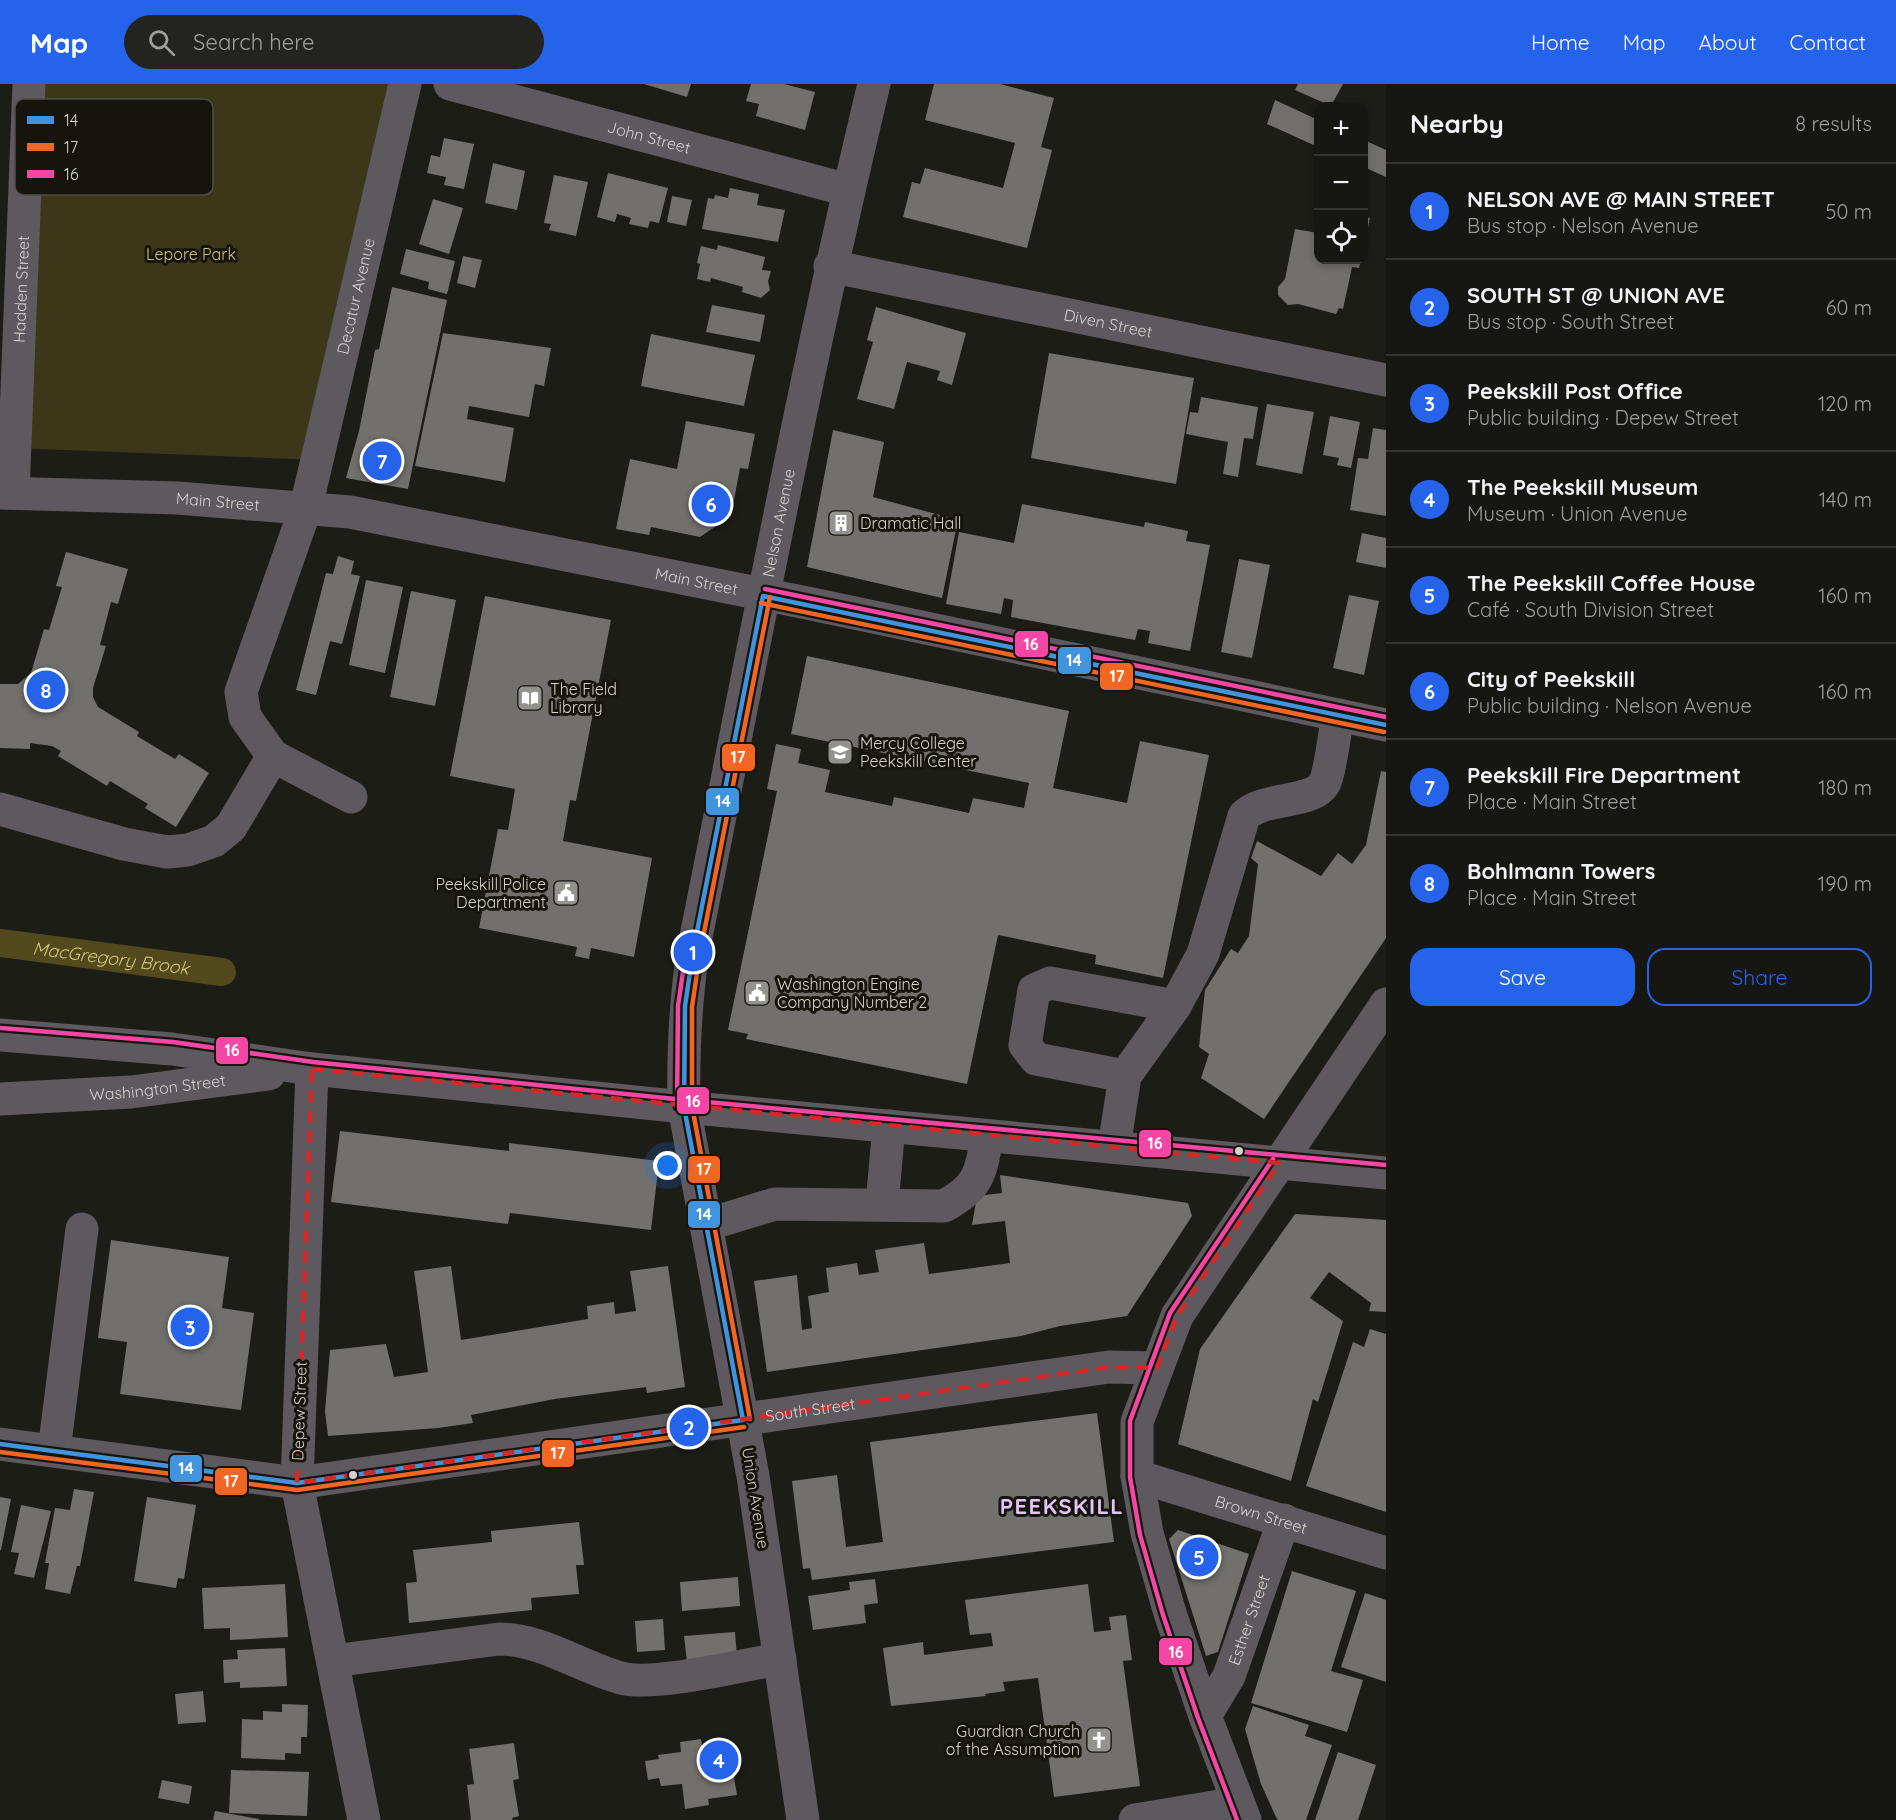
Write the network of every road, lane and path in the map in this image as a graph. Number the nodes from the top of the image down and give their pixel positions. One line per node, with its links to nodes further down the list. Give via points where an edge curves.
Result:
1 (29, 84): 5 (street, Hadden Street)
2 (405, 84): 12 (street, Decatur Avenue)
3 (450, 84): 6 (street, John Street)
4 (874, 84): 6 (street, Nelson Avenue)
5 (28, 99)
6 (848, 190): 8 (street, Nelson Avenue)
7 (21, 195): 9 (street, Hadden Street)
8 (830, 266): 10 (street, Diven Street); 13 (street, Nelson Avenue)
9 (9, 347): 11 (street, Hadden Street)
10 (1386, 380)
11 (6, 493): 12 (main road, Main Street, via 178,498)
12 (306, 507): 13 (main road, Main Street, via 350,512); 16 (street, Decatur Avenue, via 241,692 245,717)
13 (763, 596): 14 (main road, Main Street); 25 (street, Nelson Avenue, via 693,952 685,1006)
14 (1338, 715): 15 (main road, Main Street); 20 (street, via 1324,784 1312,794 1253,807 1244,816 1203,954)
15 (1386, 725)
16 (273, 756): 17 (street); 18 (street, via 231,827 214,841 188,850 167,852 124,844)
17 (351, 797)
18 (0, 809)
19 (1386, 1004): 29 (street)
20 (1175, 1006): 23 (street); 23 (street, via 1050,983 1034,990 1025,1045 1036,1059)
21 (0, 1035): 22 (street, via 172,1049)
22 (312, 1069): 24 (street, Washington Street, via 130,1092); 25 (street); 39 (street, Depew Street)
23 (1125, 1076): 28 (street)
24 (0, 1099)
25 (684, 1107): 26 (street); 32 (street, Union Avenue)
26 (889, 1126): 27 (street); 31 (street)
27 (987, 1136): 28 (street); 31 (street, via 976,1183 965,1195 944,1206)
28 (1114, 1147): 29 (street)
29 (1279, 1163): 30 (street); 34 (street, via 1177,1316)
30 (1386, 1173)
31 (882, 1204): 32 (street, via 775,1204)
32 (706, 1224): 35 (street, Union Avenue)
33 (82, 1229): 37 (street)
34 (1157, 1368): 35 (street, South Street, via 1108,1367); 38 (street, via 1137,1422)
35 (743, 1420): 39 (street, South Street); 42 (street, Union Avenue)
36 (0, 1444): 37 (street, South Street)
37 (54, 1451): 39 (street, South Street)
38 (1137, 1476): 40 (street, Brown Street); 44 (street, via 1170,1613)
39 (297, 1483): 43 (street, Depew Street)
40 (1284, 1520): 41 (street, Brown Street); 44 (street, Esther Street, via 1229,1676)
41 (1386, 1553)
42 (780, 1659): 43 (street, via 640,1680 610,1674 523,1641 499,1639); 47 (street, Union Avenue)
43 (333, 1660): 46 (street, Depew Street)
44 (1205, 1716): 45 (street)
45 (1242, 1811): 48 (street)
46 (364, 1820)
47 (803, 1820)
48 (1135, 1820)

